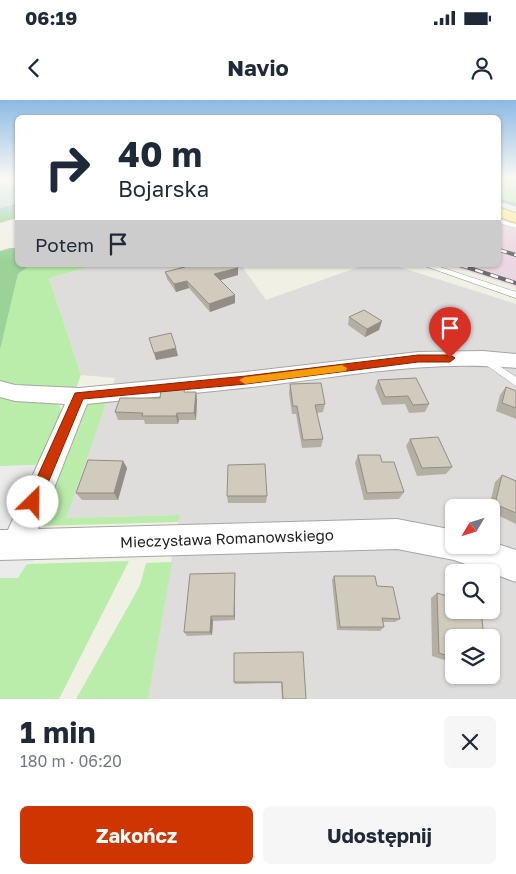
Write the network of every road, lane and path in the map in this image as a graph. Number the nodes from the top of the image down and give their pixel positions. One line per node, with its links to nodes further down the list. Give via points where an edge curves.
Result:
1 (501, 213): 2 (main road)
2 (516, 218)
3 (501, 222): 4 (lane)
4 (516, 226)
5 (432, 267): 6 (lane)
6 (516, 295)
7 (483, 358): 8 (street); 9 (lane); 11 (street, via 418,359)
8 (516, 361)
9 (516, 382)
10 (0, 389): 11 (street, via 15,393)
11 (79, 396): 13 (street, via 38,488)
12 (445, 543): 13 (street, Mieczysława Romanowskiego, via 396,534)
13 (8, 545)
14 (481, 554): 15 (street, Mieczysława Romanowskiego)
15 (516, 566)

